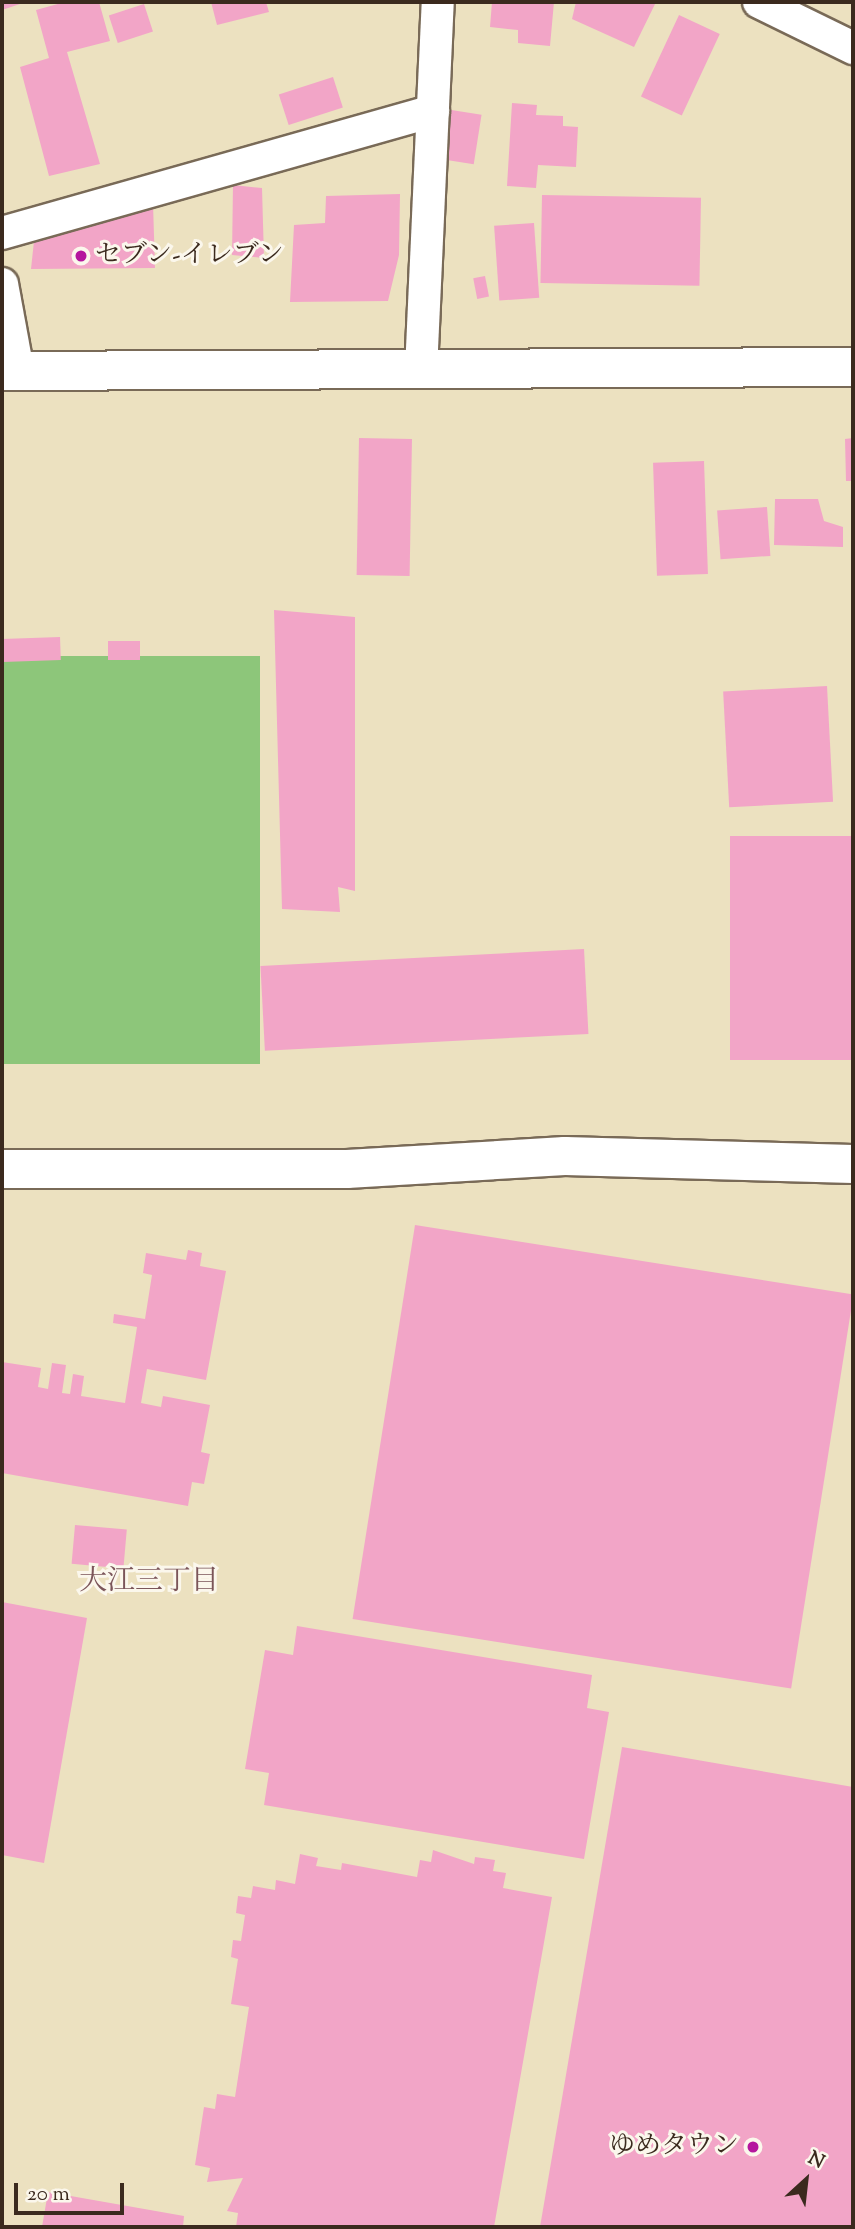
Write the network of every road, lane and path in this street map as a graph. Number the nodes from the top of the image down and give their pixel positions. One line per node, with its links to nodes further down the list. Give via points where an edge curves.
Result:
1 (438, 2): 4 (street)
2 (759, 2): 3 (street)
3 (853, 48)
4 (433, 111): 5 (street); 9 (street)
5 (2, 233)
6 (2, 284): 8 (street)
7 (853, 367): 9 (street)
8 (10, 371): 9 (street)
9 (421, 371)
10 (853, 1164): 11 (street, via 565,1156 347,1169)
11 (2, 1169)

